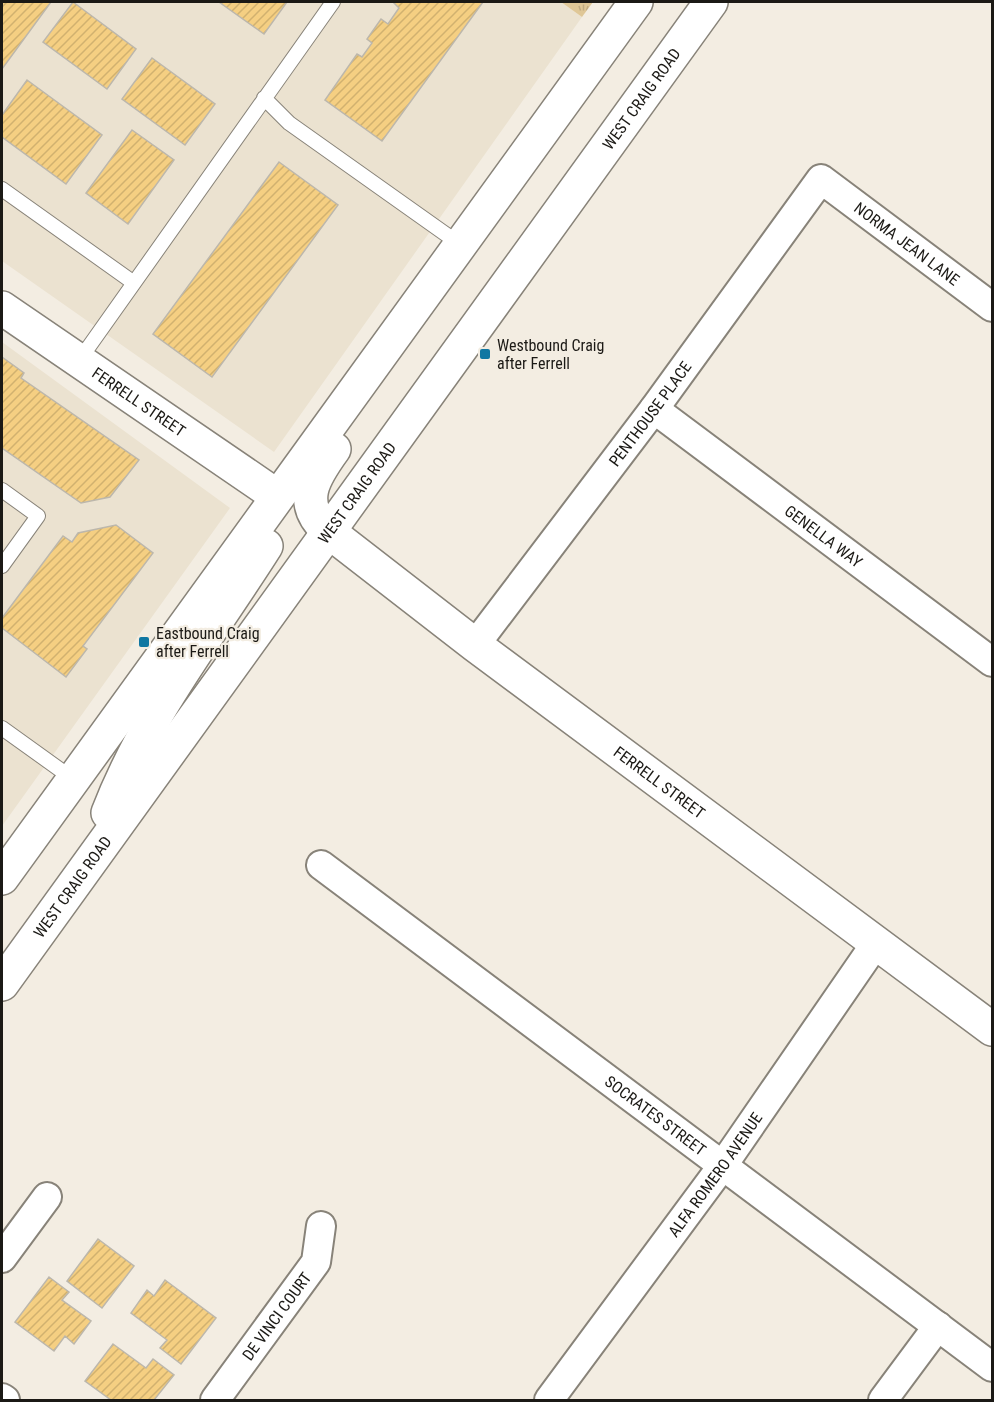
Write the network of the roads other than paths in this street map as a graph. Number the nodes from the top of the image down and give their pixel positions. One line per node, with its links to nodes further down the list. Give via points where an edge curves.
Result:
1 (333, 2): 4 (lane)
2 (636, 2): 7 (main road)
3 (711, 2): 15 (main road, WEST CRAIG ROAD)
4 (264, 98): 7 (lane, via 289,123); 8 (lane)
5 (821, 179): 9 (street, NORMA JEAN LANE); 12 (street, PENTHOUSE PLACE)
6 (2, 189): 8 (lane)
7 (461, 245): 14 (main road); 15 (main road, FERRELL STREET, via 435,308 314,479 312,513)
8 (134, 283): 11 (lane)
9 (993, 307)
10 (2, 308): 11 (main road, FERRELL STREET)
11 (78, 362): 14 (main road, FERRELL STREET)
12 (654, 409): 17 (street, PENTHOUSE PLACE); 18 (street, GENELLA WAY)
13 (2, 490): 16 (lane, via 38,516)
14 (277, 496): 20 (main road); 21 (main road, via 284,510 278,528 134,753)
15 (328, 531): 17 (main road, FERRELL STREET); 21 (main road, WEST CRAIG ROAD)
16 (2, 566)
17 (474, 645): 24 (main road, FERRELL STREET)
18 (993, 662)
19 (2, 728): 20 (lane)
20 (73, 779): 23 (main road)
21 (89, 862): 25 (main road, WEST CRAIG ROAD)
22 (321, 865): 27 (street, SOCRATES STREET)
23 (2, 878)
24 (876, 943): 26 (main road, FERRELL STREET); 27 (street, ALFA ROMERO AVENUE)
25 (2, 984)
26 (993, 1029)
27 (723, 1165): 31 (street, SOCRATES STREET); 34 (street, ALFA ROMERO AVENUE)
28 (47, 1197): 30 (street)
29 (321, 1226): 33 (street, DE VINCI COURT, via 316,1262)
30 (2, 1258)
31 (938, 1326): 32 (street, SOCRATES STREET); 35 (street)
32 (993, 1367)
33 (214, 1401)
34 (549, 1401)
35 (883, 1401)

